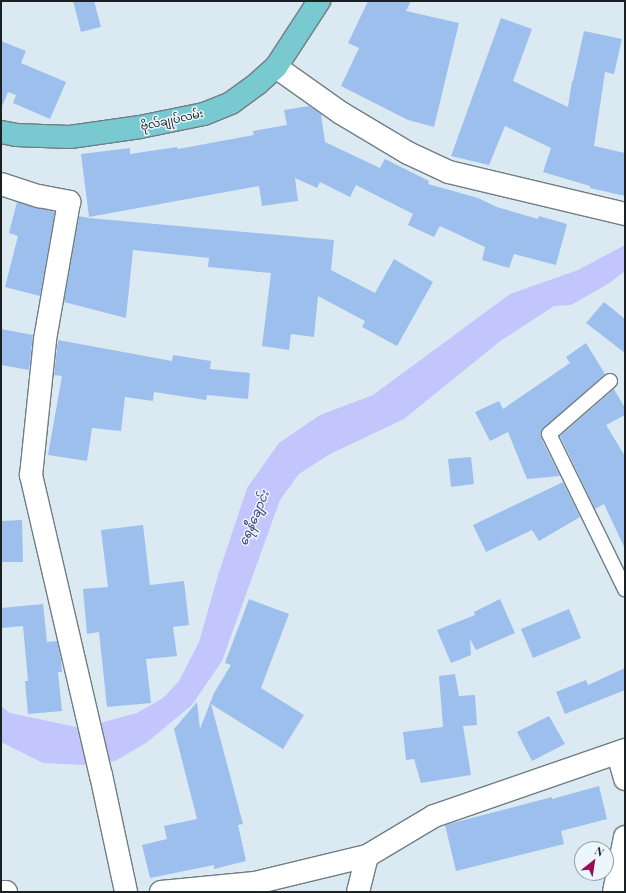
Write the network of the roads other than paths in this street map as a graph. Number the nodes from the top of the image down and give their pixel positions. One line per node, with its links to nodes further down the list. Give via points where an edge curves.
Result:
1 (319, 1): 2 (main road, ဗိုလ်‌ချုပ်‌လမ်း)
2 (276, 67): 3 (main road, ဗိုလ်‌ချုပ်‌လမ်း, via 231,103 204,114 70,137 16,136); 5 (street, via 341,114 408,153 449,172)
3 (1, 132)
4 (1, 184): 14 (street, via 69,202 45,340 32,475)
5 (625, 214)
6 (610, 381): 7 (lane, via 549,434)
7 (625, 589)
8 (622, 752): 9 (street); 11 (street, via 434,816)
9 (625, 779)
10 (625, 837): 17 (street)
11 (367, 856): 15 (street, via 255,883); 16 (street)
12 (1, 892): 13 (street)
13 (6, 892)
14 (126, 892)
15 (161, 892)
16 (358, 892)
17 (614, 892)

